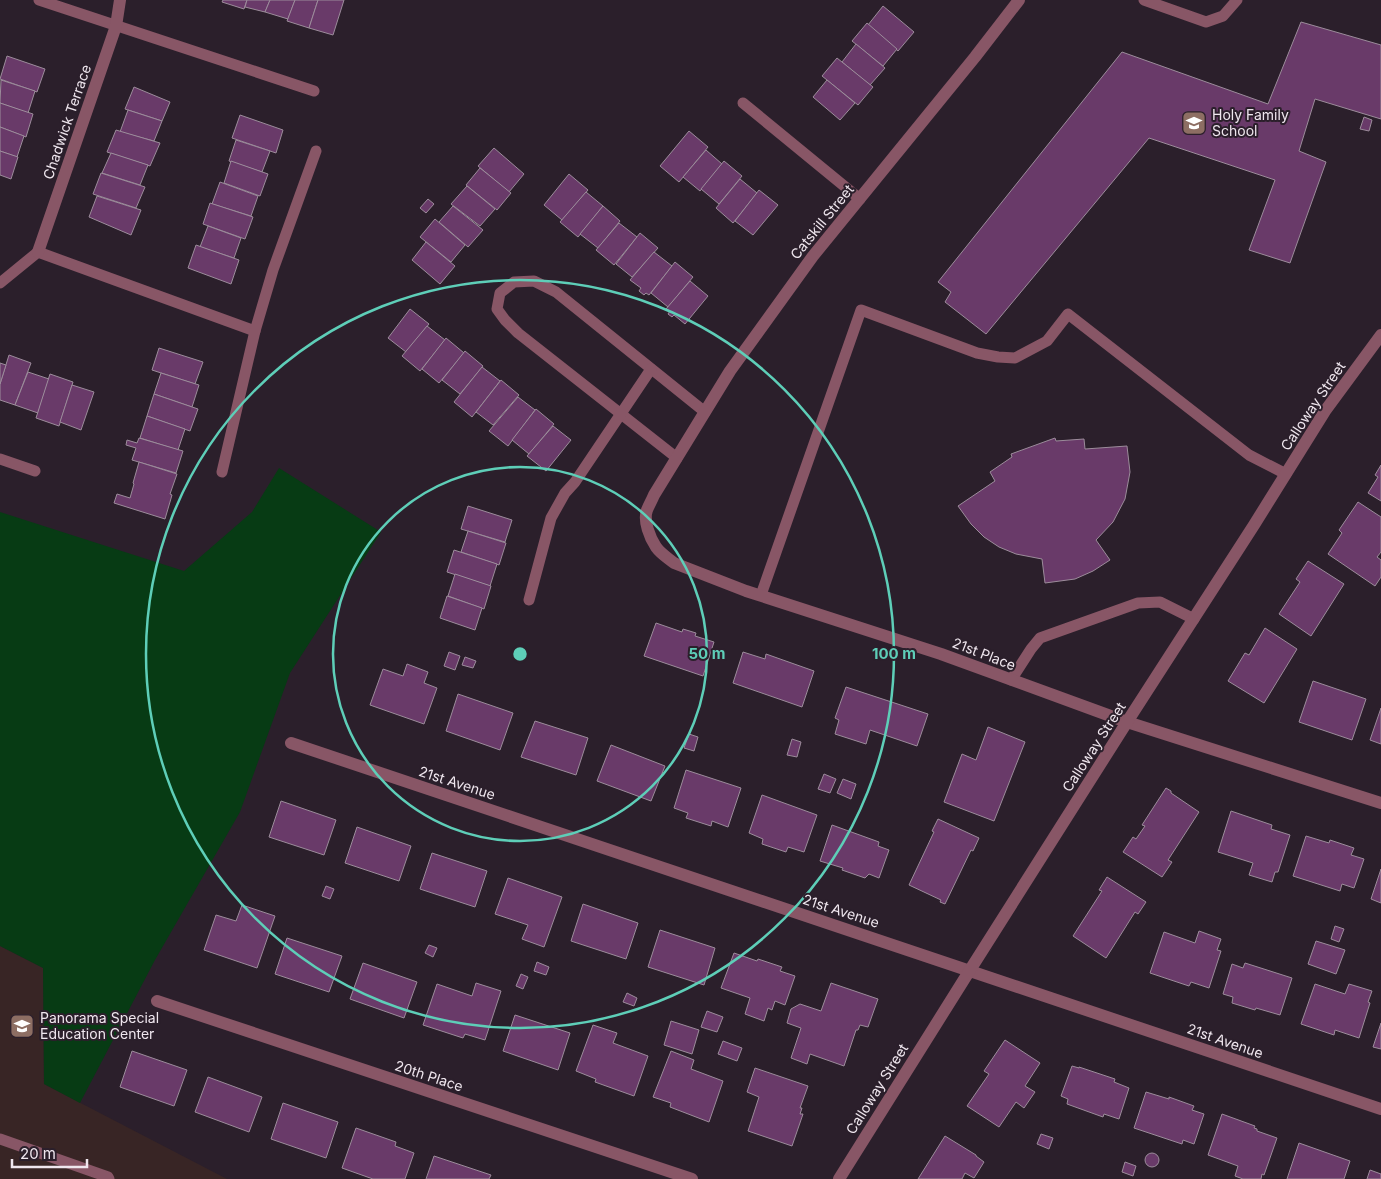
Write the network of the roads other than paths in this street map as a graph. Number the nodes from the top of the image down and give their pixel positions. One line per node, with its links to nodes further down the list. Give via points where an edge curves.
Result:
1 (39, 0): 6 (lane)
2 (120, 0): 6 (street, Chadwick Terrace)
3 (1019, 0): 10 (street, Catskill Street)
4 (1237, 0): 5 (lane, via 1223,16 1206,22)
5 (1150, 1)
6 (116, 26): 7 (lane); 11 (street, Chadwick Terrace)
7 (314, 91)
8 (743, 102): 10 (lane)
9 (316, 151): 13 (lane)
10 (860, 199): 16 (street, Catskill Street, via 813,256 730,371)
11 (38, 252): 12 (lane); 13 (lane)
12 (0, 283)
13 (255, 330): 21 (lane)
14 (1381, 335): 22 (street, Calloway Street, via 1325,411)
15 (651, 369): 16 (lane); 17 (lane); 17 (lane, via 556,292 534,281 514,282 500,293 496,309 504,320)
16 (705, 412): 18 (street, Catskill Street)
17 (620, 414): 18 (lane); 25 (lane, via 551,518)
18 (677, 458): 23 (street, Catskill Street)
19 (0, 459): 20 (lane)
20 (35, 471)
21 (222, 472)
22 (1286, 474): 24 (lane, via 1249,455 1068,314 1047,341 1016,358 976,353 861,310); 26 (street, Calloway Street)
23 (666, 476): 24 (street, 21st Place, via 646,511 651,537 657,548 674,563)
24 (761, 595): 27 (street, 21st Place)
25 (529, 600)
26 (1194, 619): 27 (lane, via 1160,602 1138,603 1040,638); 28 (street, Calloway Street)
27 (1011, 680): 28 (street, 21st Place)
28 (1127, 722): 30 (street, 21st Place); 31 (street, Calloway Street)
29 (292, 743): 31 (street, 21st Avenue)
30 (1381, 803)
31 (970, 970): 33 (street, 21st Avenue); 37 (street, Calloway Street)
32 (157, 1001): 36 (street, 20th Place)
33 (1381, 1109)
34 (0, 1139): 35 (lane)
35 (109, 1179)
36 (692, 1179)
37 (839, 1179)

